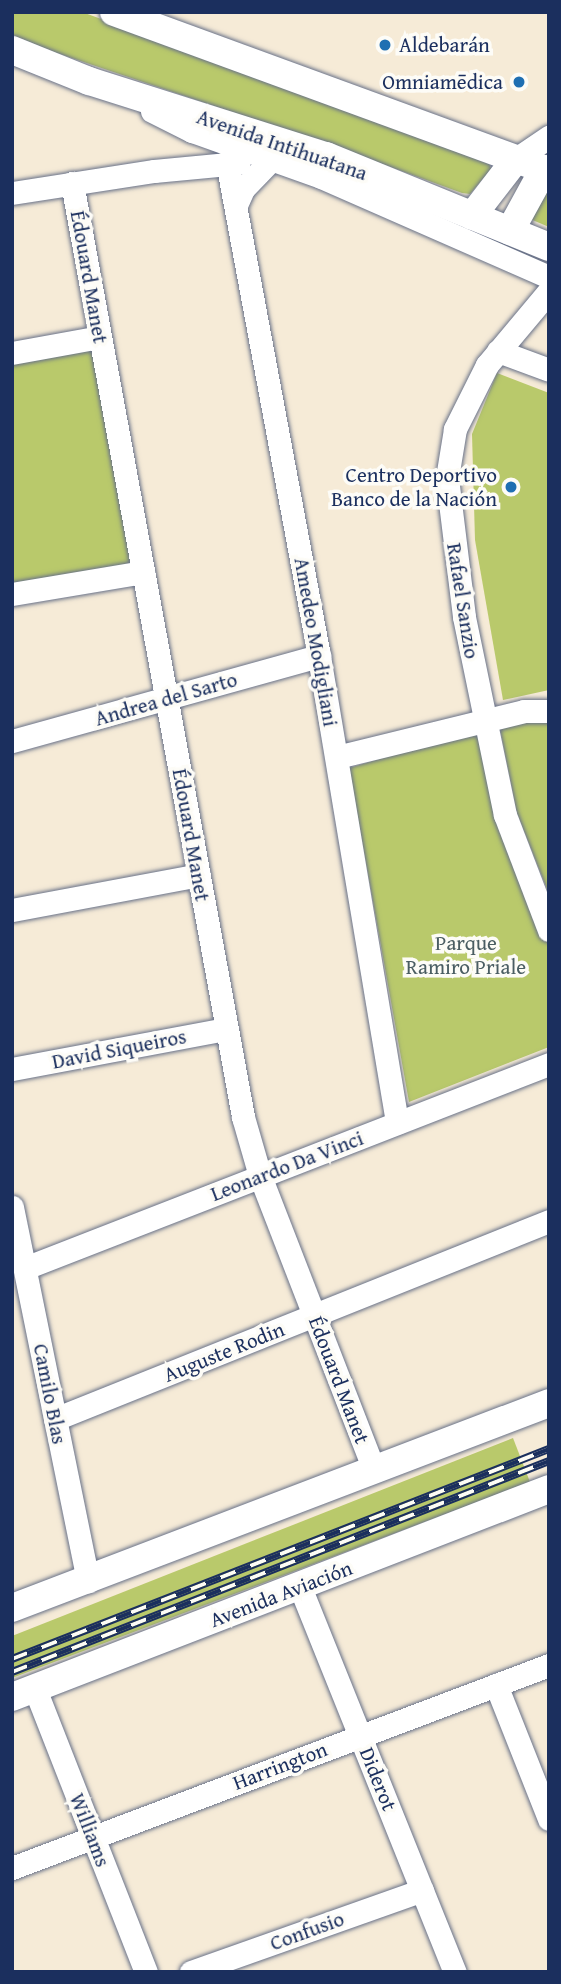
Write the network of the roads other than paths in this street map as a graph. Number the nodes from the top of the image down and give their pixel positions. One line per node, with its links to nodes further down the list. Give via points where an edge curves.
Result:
1 (114, 12): 6 (main road)
2 (12, 50): 3 (main road, Avenida Intihuatana)
3 (89, 81): 4 (street); 15 (main road, Avenida Intihuatana, via 326,156)
4 (192, 131): 7 (street); 9 (street); 10 (street, via 197,143 194,156)
5 (549, 136): 6 (street)
6 (516, 159): 11 (main road); 15 (main road)
7 (227, 162): 8 (street); 10 (street); 14 (street, Amedeo Modigliani)
8 (266, 165): 9 (street); 14 (street, via 248,183)
9 (295, 167): 18 (street)
10 (178, 168): 12 (street)
11 (546, 170): 16 (main road)
12 (72, 183): 13 (street); 20 (street, Édouard Manet)
13 (12, 193)
14 (236, 205): 26 (street, Amedeo Modigliani)
15 (472, 216): 16 (main road, Avenida Intihuatana)
16 (510, 231): 17 (main road, Avenida Intihuatana)
17 (549, 247)
18 (549, 277)
19 (549, 292): 21 (street, Rafael Sanzio)
20 (100, 337): 22 (street); 24 (street, Édouard Manet)
21 (498, 351): 23 (street); 29 (street, Rafael Sanzio, via 455,429 447,478 464,617)
22 (12, 353)
23 (549, 370)
24 (143, 572): 25 (street); 27 (street, Édouard Manet)
25 (12, 594)
26 (319, 656): 27 (street, Andrea del Sarto); 31 (street, Amedeo Modigliani)
27 (167, 700): 30 (street, Andrea del Sarto); 32 (street, Édouard Manet)
28 (549, 711): 29 (street, via 524,711)
29 (485, 722): 31 (street); 34 (street, Rafael Sanzio, via 505,815)
30 (12, 741)
31 (337, 757): 38 (street, Amedeo Modigliani)
32 (199, 876): 33 (street); 35 (street, Édouard Manet)
33 (12, 910)
34 (549, 930)
35 (226, 1029): 37 (street, David Siqueiros); 39 (street, Édouard Manet)
36 (549, 1064): 38 (street, Leonardo Da Vinci)
37 (12, 1069)
38 (397, 1123): 39 (street, Leonardo Da Vinci)
39 (260, 1176): 42 (street, Leonardo Da Vinci); 43 (street, Édouard Manet)
40 (12, 1206): 42 (street, Camilo Blas)
41 (549, 1221): 43 (street, Auguste Rodin)
42 (24, 1268): 45 (street, Camilo Blas)
43 (314, 1316): 45 (street, Auguste Rodin); 46 (street, Édouard Manet)
44 (546, 1413): 46 (main road)
45 (55, 1419): 48 (street, Camilo Blas)
46 (374, 1470): 48 (main road)
47 (549, 1489): 49 (main road, Avenida Aviación)
48 (88, 1581): 50 (main road)
49 (300, 1587): 53 (main road, Avenida Aviación); 54 (street, Diderot)
50 (12, 1608)
51 (549, 1665): 52 (street, Harrington)
52 (496, 1685): 54 (street, Harrington); 55 (street)
53 (24, 1693): 56 (street, Williams)
54 (360, 1736): 56 (street, Harrington); 58 (street, Diderot)
55 (549, 1819)
56 (93, 1837): 57 (street, Harrington); 59 (street, Williams)
57 (12, 1868)
58 (422, 1890): 60 (street, Confusio); 61 (street, Diderot)
59 (146, 1972)
60 (191, 1972)
61 (455, 1972)

